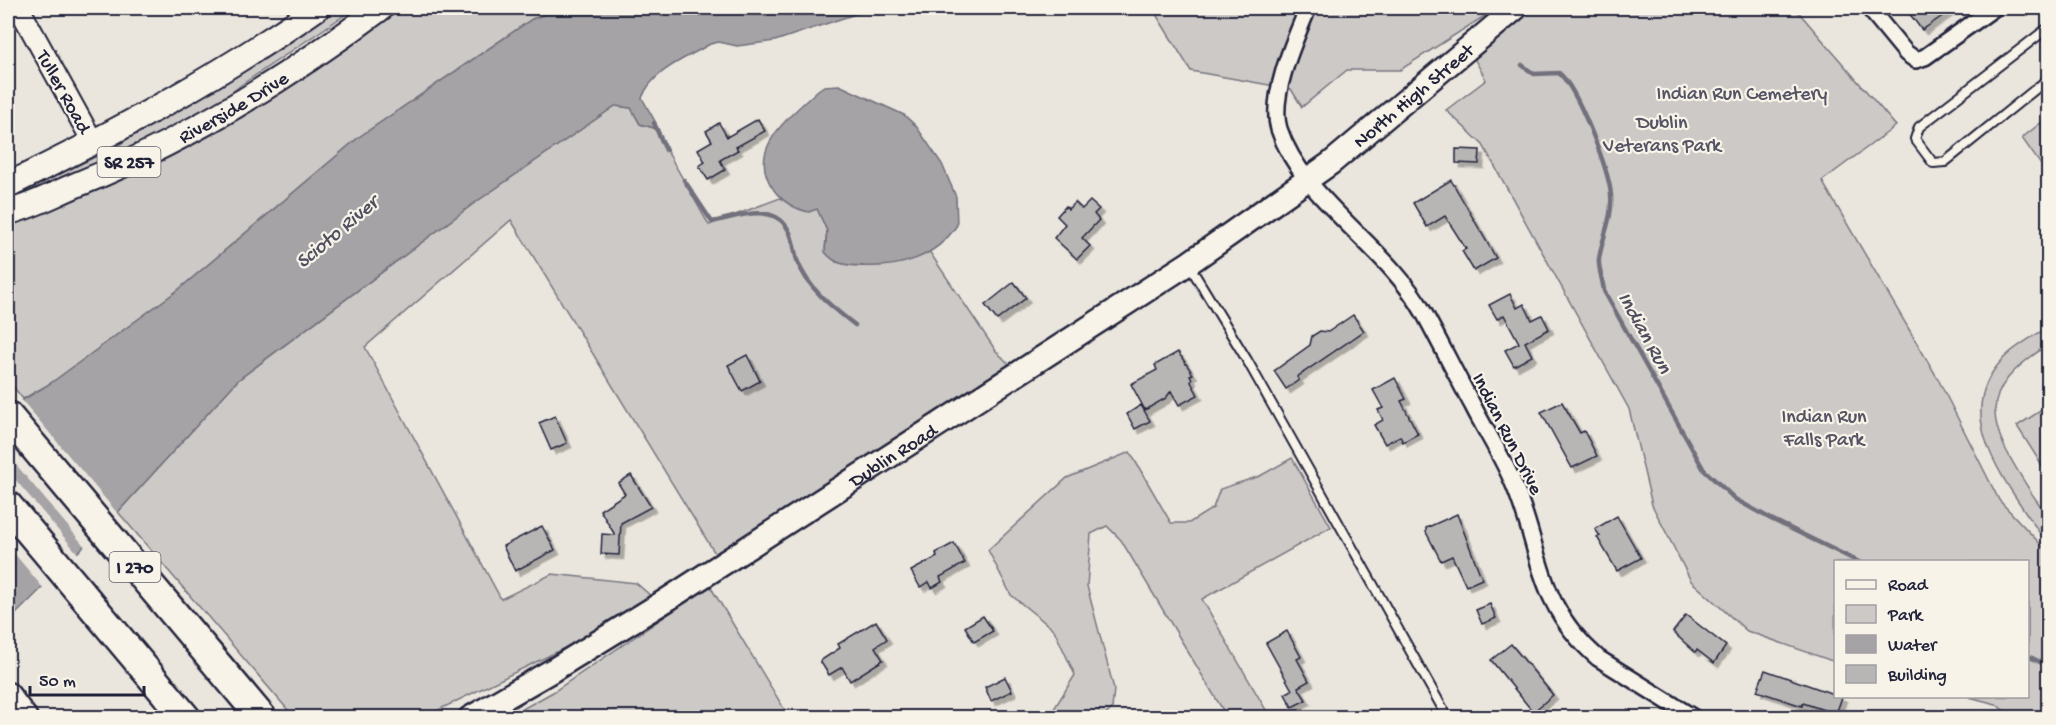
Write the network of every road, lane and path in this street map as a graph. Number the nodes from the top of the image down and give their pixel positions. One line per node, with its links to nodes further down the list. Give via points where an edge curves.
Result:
1 (19, 8): 10 (street, Tuller Road)
2 (317, 8): 10 (main road, Riverside Drive / SR 257, via 228,67)
3 (381, 8): 13 (main road, Riverside Drive / SR 257, via 291,72 210,122 95,178)
4 (1308, 8): 11 (street, Indian Run Drive, via 1281,86 1277,113 1284,141)
5 (1516, 8): 11 (main road, North High Street)
6 (1869, 8): 7 (street, via 1909,57 1919,60)
7 (1994, 8)
8 (2049, 28): 9 (lane, via 1919,127 1915,139 1933,163 1945,162)
9 (2049, 79)
10 (94, 144): 12 (main road, Riverside Drive / SR 257)
11 (1309, 179): 14 (main road, Dublin Road); 23 (street, Indian Run Drive, via 1340,217 1396,272 1424,312 1510,475 1548,592 1571,630 1598,658)
12 (8, 185)
13 (8, 212)
14 (1189, 263): 21 (main road, Dublin Road, via 665,601); 22 (lane)
15 (8, 416): 20 (highway, I 270)
16 (8, 506): 19 (highway, I 270)
17 (8, 694): 18 (main road)
18 (26, 717)
19 (186, 717)
20 (262, 717)
21 (470, 717)
22 (1448, 717)
23 (1694, 717)

